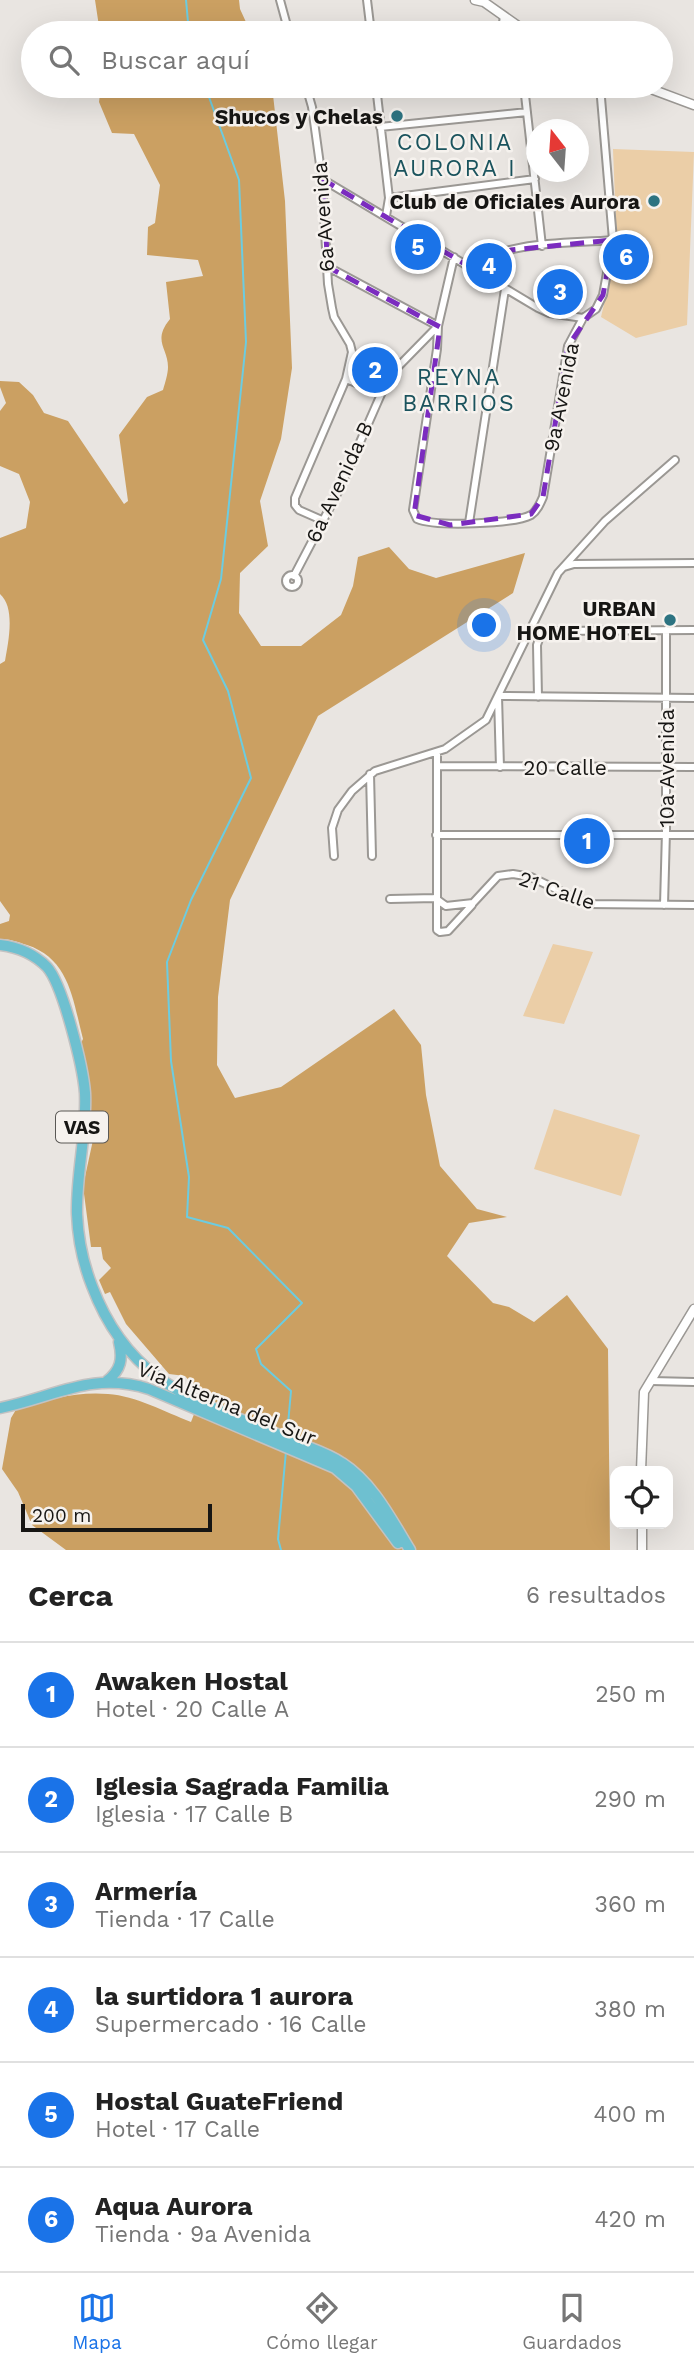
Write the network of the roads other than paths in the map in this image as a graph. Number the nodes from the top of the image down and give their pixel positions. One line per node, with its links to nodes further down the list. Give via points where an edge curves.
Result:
1 (280, 0): 5 (street)
2 (367, 0): 6 (street)
3 (481, 1): 4 (main road)
4 (504, 17): 7 (street); 8 (main road)
5 (286, 21)
6 (370, 21)
7 (503, 21)
8 (510, 21)
9 (673, 97): 14 (main road)
10 (309, 98): 18 (street, 6a Avenida)
11 (377, 98): 17 (street)
12 (525, 98): 15 (street)
13 (601, 98): 23 (street, 9a Avenida)
14 (694, 105)
15 (527, 112): 16 (street); 17 (street)
16 (528, 119)
17 (380, 127): 21 (street)
18 (323, 179): 22 (street); 26 (street, 6a Avenida)
19 (526, 180): 21 (street)
20 (535, 182): 24 (street)
21 (389, 198): 22 (street)
22 (386, 216): 25 (street)
23 (613, 240): 24 (street); 29 (street, 9a Avenida, via 603,295 596,309)
24 (542, 246): 27 (street, via 492,254)
25 (454, 257): 27 (street); 30 (street)
26 (328, 267): 30 (street); 31 (street, 6a Avenida, via 334,317 350,344)
27 (470, 267): 28 (street)
28 (505, 289): 29 (street, via 538,308); 35 (street)
29 (581, 321): 35 (street, 9a Avenida, via 568,345 544,497 537,510 524,518)
30 (438, 327): 32 (street, 6a Avenida B, via 401,361); 35 (street, via 412,504 414,515 423,522)
31 (347, 376): 32 (street); 34 (street, via 295,498 299,510)
32 (381, 390): 34 (street, 6a Avenida B)
33 (675, 460): 37 (street, via 605,520)
34 (324, 521): 38 (street, 6a Avenida B)
35 (469, 523)
36 (694, 563): 37 (street, via 574,564)
37 (562, 568): 41 (street)
38 (294, 576)
39 (666, 630): 40 (street); 42 (street, via 541,632); 43 (street, 10a Avenida)
40 (694, 630)
41 (498, 696): 42 (street); 45 (street, via 480,727); 47 (street)
42 (538, 696): 43 (street)
43 (666, 697): 44 (street); 48 (street, 10a Avenida)
44 (694, 698)
45 (437, 753): 46 (street); 50 (street)
46 (437, 766): 47 (street, 20 Calle); 51 (street)
47 (500, 767): 48 (street, 20 Calle)
48 (666, 767): 49 (street, 20 Calle); 52 (street, 10a Avenida)
49 (694, 767)
50 (370, 774): 54 (street, via 338,810 332,828); 55 (street)
51 (436, 835): 52 (street); 56 (street)
52 (666, 835): 53 (street); 59 (street, 10a Avenida)
53 (694, 835)
54 (334, 856)
55 (372, 856)
56 (435, 898): 57 (street); 58 (street, via 446,906); 58 (street, 21 Calle, via 440,932 451,929)
57 (390, 899)
58 (473, 904): 59 (street, 21 Calle, via 498,876 513,874 531,877 587,904)
59 (664, 905): 60 (street, 21 Calle)
60 (694, 905)
61 (0, 946): 63 (highway, Vía Alterna del Sur / VAS, via 35,956 48,969 58,985 74,1038 85,1094 77,1195 79,1237 93,1289)
62 (694, 1309): 65 (main road)
63 (118, 1338): 64 (highway, via 121,1363); 68 (highway, Vía Alterna del Sur / VAS, via 155,1377)
64 (107, 1381): 67 (highway, Vía Alterna del Sur / VAS); 68 (highway, Vía Alterna del Sur / VAS, via 132,1383)
65 (651, 1381): 66 (street); 71 (main road, via 643,1399)
66 (694, 1382)
67 (53, 1392): 69 (highway); 70 (highway, Vía Alterna del Sur / VAS)
68 (190, 1401): 73 (highway, Vía Alterna del Sur / VAS, via 331,1466 356,1486); 74 (highway, Vía Alterna del Sur / VAS, via 337,1460 374,1494)
69 (0, 1402)
70 (0, 1408)
71 (641, 1466)
72 (642, 1529): 75 (main road)
73 (403, 1550)
74 (410, 1550)
75 (642, 1550)

